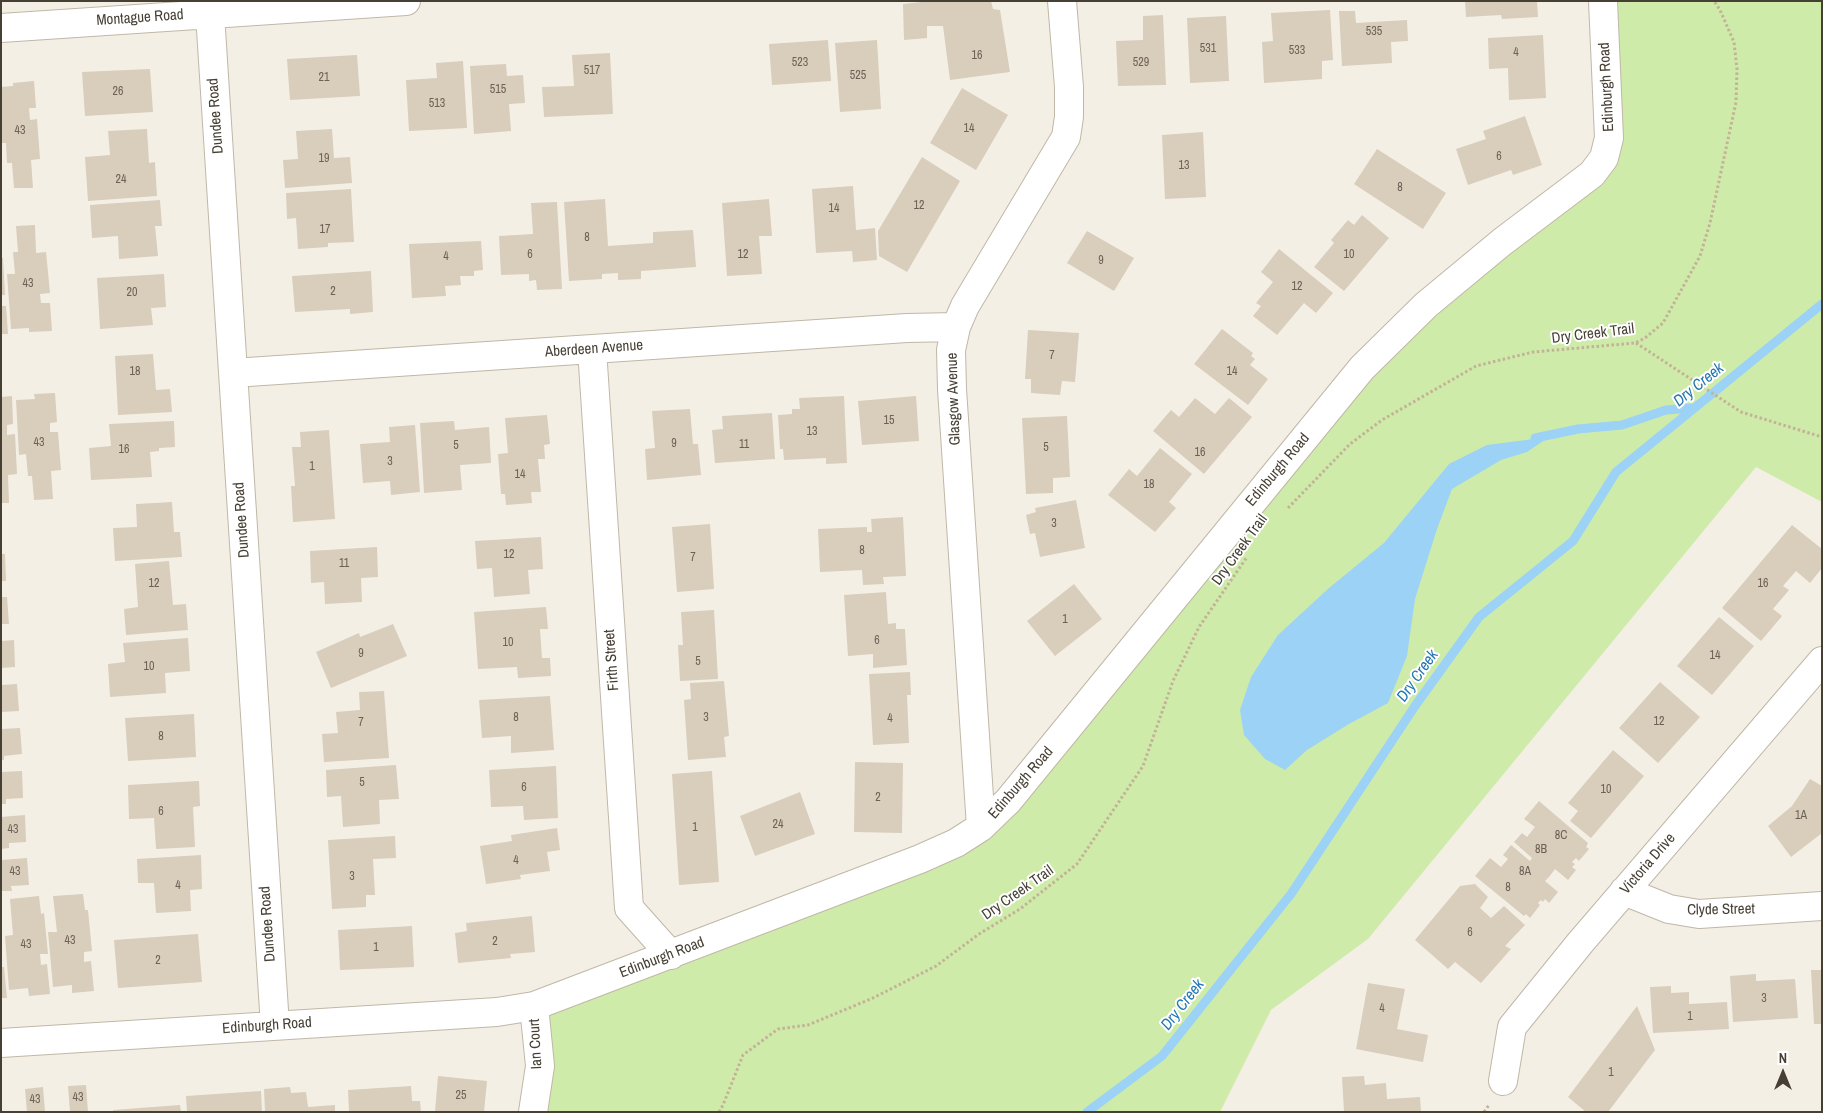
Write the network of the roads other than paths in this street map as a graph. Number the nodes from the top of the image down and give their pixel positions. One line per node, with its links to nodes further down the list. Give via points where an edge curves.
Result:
1 (406, 1): 5 (street, Montague Road)
2 (1062, 1): 7 (street, Glasgow Avenue, via 1069,87 1066,137 965,306)
3 (1603, 1): 11 (street, Edinburgh Road, via 1609,138 1604,158 1592,174 1426,304 1362,368 1008,801)
4 (53, 13): 5 (street, Montague Road); 6 (street, Montague Road)
5 (210, 14): 9 (street, Dundee Road)
6 (1, 28)
7 (956, 327): 8 (street, Aberdeen Avenue); 11 (street, Glasgow Avenue, via 951,350 952,389)
8 (592, 349): 9 (street, Aberdeen Avenue); 14 (street, Firth Street, via 629,908)
9 (233, 373): 16 (street, Dundee Road)
10 (1822, 662): 12 (street, Victoria Drive)
11 (981, 827): 14 (street, Edinburgh Road, via 956,843 920,859)
12 (1624, 891): 13 (street, Clyde Street, via 1669,910 1699,914); 18 (street, Victoria Drive, via 1512,1028)
13 (1822, 906)
14 (671, 955): 15 (street, Edinburgh Road)
15 (534, 1006): 16 (street, Edinburgh Road, via 497,1012); 19 (street, Ian Court, via 540,1066)
16 (275, 1026): 17 (street, Edinburgh Road)
17 (1, 1043)
18 (1504, 1081)
19 (533, 1112)

